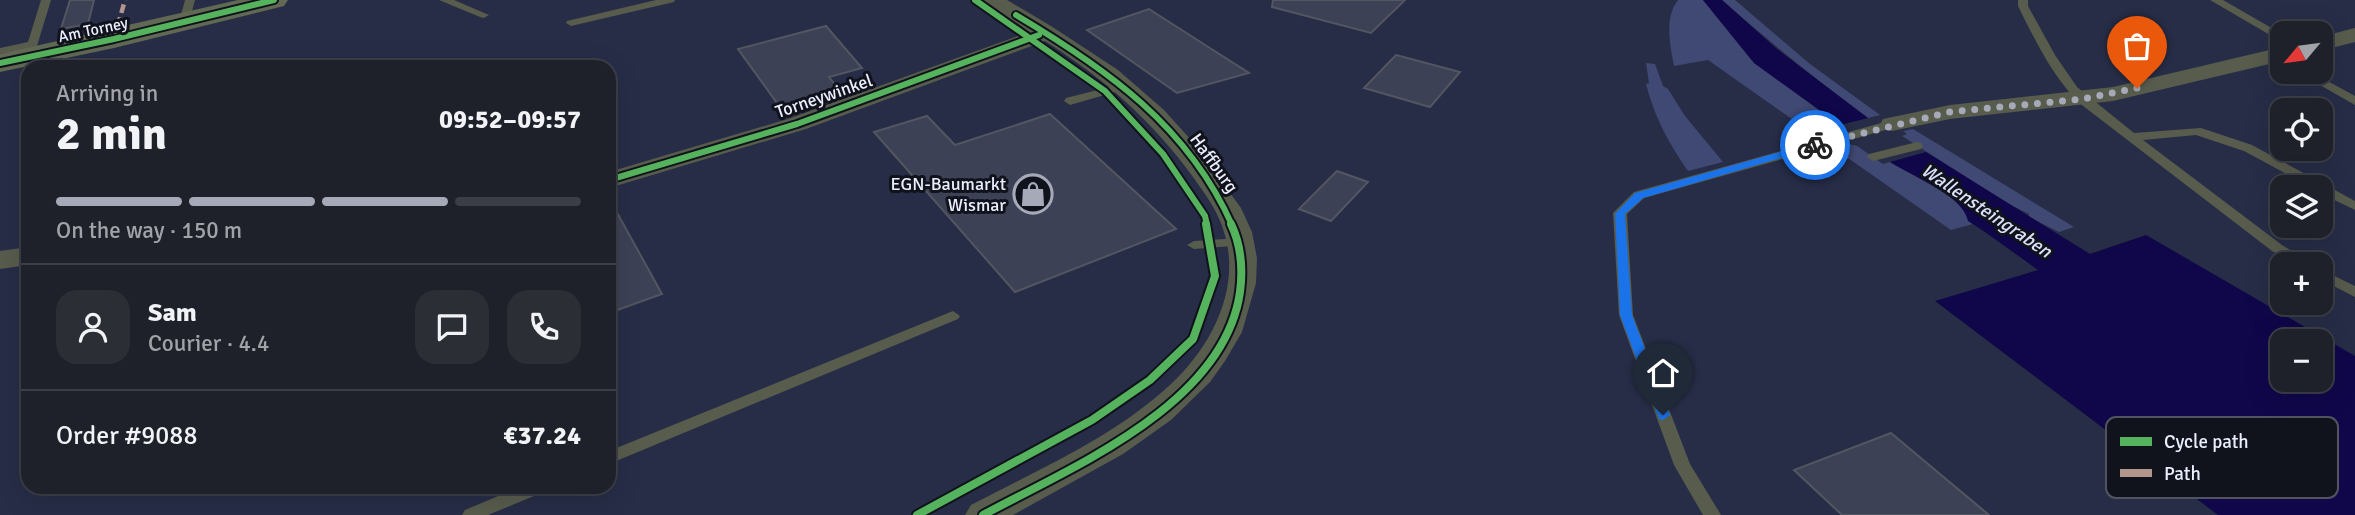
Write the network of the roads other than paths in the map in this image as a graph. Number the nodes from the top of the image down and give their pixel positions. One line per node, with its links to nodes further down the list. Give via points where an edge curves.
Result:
1 (46, 0): 15 (lane)
2 (274, 0): 8 (street, Am Torney)
3 (444, 0): 9 (lane)
4 (670, 0): 10 (lane)
5 (992, 0): 11 (street, Haffburg)
6 (2022, 0): 19 (lane, via 2042,42)
7 (2216, 0): 14 (lane)
8 (187, 11): 15 (street, Am Torney)
9 (484, 15)
10 (571, 23)
11 (1046, 33): 18 (street, Haffburg); 27 (street, Torneywinkel, via 797,124)
12 (2355, 35): 13 (street)
13 (2333, 41)
14 (2270, 45)
15 (15, 54)
16 (2270, 55): 19 (street)
17 (2325, 84): 21 (lane)
18 (1125, 86): 20 (lane); 30 (street, Haffburg, via 1181,142 1228,209)
19 (2082, 99): 22 (street, via 1950,112); 23 (lane)
20 (1070, 101)
21 (2355, 101)
22 (1892, 124): 42 (lane, via 1639,195 1620,214 1626,315 1682,466)
23 (2130, 137): 26 (lane, via 2197,131 2248,148); 32 (lane)
24 (1917, 146): 25 (lane)
25 (1873, 157)
26 (2298, 175)
27 (616, 178)
28 (2333, 194): 29 (lane)
29 (2355, 206)
30 (1240, 242): 31 (lane); 41 (street, Haffburg, via 1244,279 1234,317 1219,351 1182,393 1126,436)
31 (1194, 245)
32 (2284, 252)
33 (21, 257): 34 (street)
34 (0, 260)
35 (2333, 279): 36 (lane)
36 (2355, 292)
37 (953, 316): 38 (lane)
38 (616, 455)
39 (521, 494): 40 (lane)
40 (471, 515)
41 (983, 515)
42 (1712, 515)

